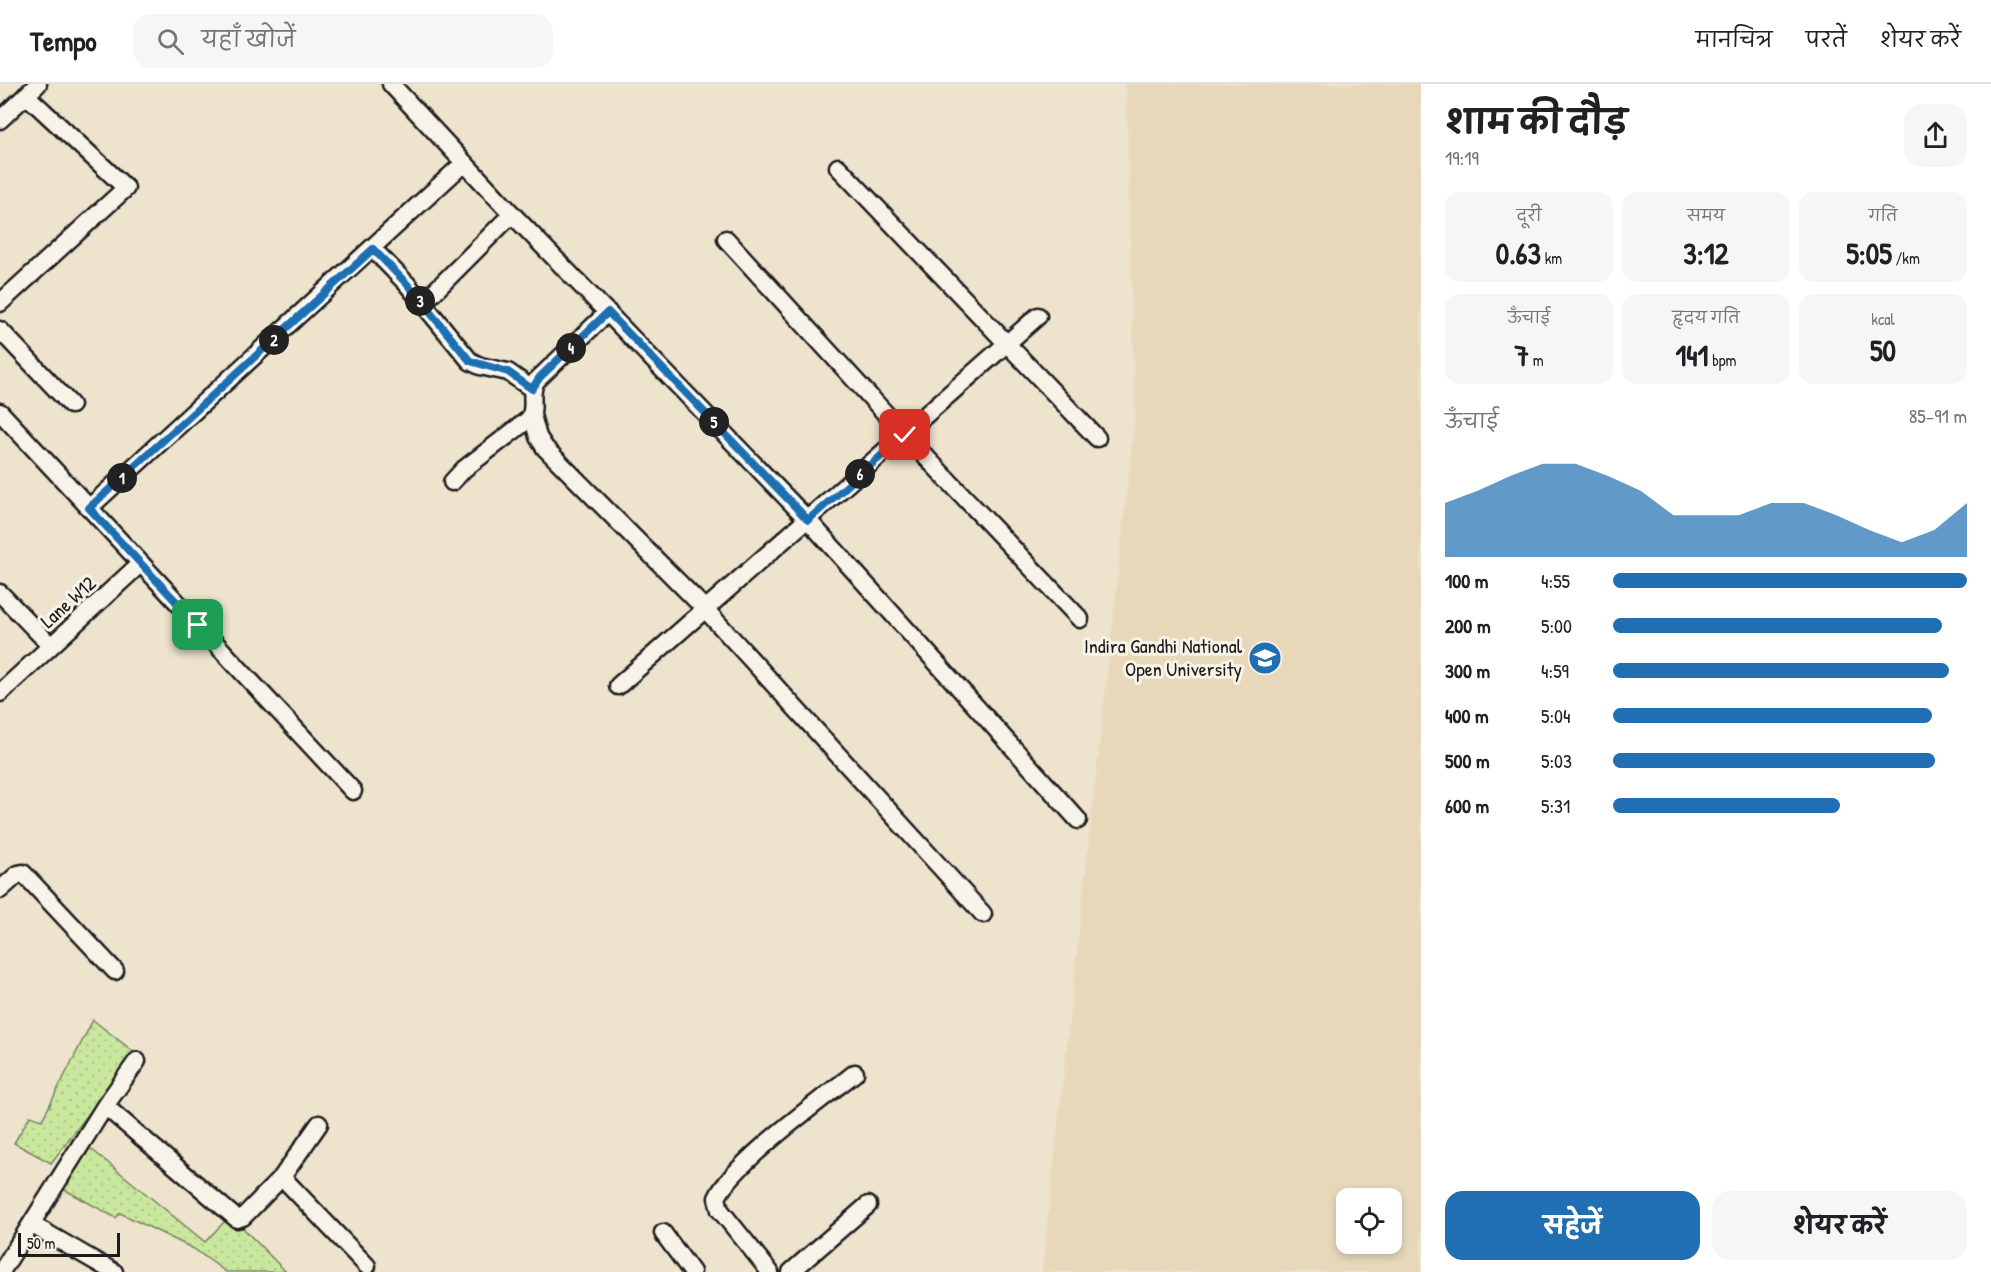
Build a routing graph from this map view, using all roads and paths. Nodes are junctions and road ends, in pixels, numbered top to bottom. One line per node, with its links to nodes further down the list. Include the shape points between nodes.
1 (391, 84): 4 (street)
2 (32, 89): 3 (street); 9 (street, via 126,188)
3 (0, 120)
4 (464, 163): 6 (street); 8 (street)
5 (838, 167): 14 (street)
6 (512, 214): 10 (street); 11 (street)
7 (726, 239): 19 (street)
8 (373, 249): 10 (street); 22 (street)
9 (0, 303)
10 (422, 304): 15 (street, via 470,361 508,372)
11 (608, 312): 15 (street); 23 (street)
12 (1038, 316): 14 (street)
13 (0, 330): 16 (street)
14 (1008, 344): 19 (street); 20 (street)
15 (532, 389): 18 (street)
16 (71, 405)
17 (0, 412): 22 (street)
18 (532, 415): 21 (street); 26 (street, via 545,448)
19 (905, 435): 23 (street); 27 (street)
20 (1097, 438)
21 (452, 482)
22 (89, 508): 24 (street)
23 (808, 520): 26 (street); 32 (street)
24 (141, 563): 28 (street, Lane W12); 31 (street)
25 (0, 593): 28 (street, Lane W12)
26 (705, 609): 29 (street); 34 (street)
27 (1080, 620)
28 (51, 646): 30 (street)
29 (618, 686)
30 (0, 693)
31 (353, 791)
32 (1078, 819)
33 (0, 890): 35 (street, via 23,873)
34 (983, 914)
35 (115, 971)
36 (137, 1061): 38 (street)
37 (855, 1072): 48 (street, via 761,1150 726,1183 717,1198 720,1210)
38 (105, 1106): 40 (street, via 233,1218 243,1217); 42 (street)
39 (319, 1124): 40 (street)
40 (282, 1177): 44 (street)
41 (868, 1205): 49 (street)
42 (32, 1224): 45 (street); 46 (street)
43 (663, 1233): 47 (street)
44 (368, 1266)
45 (1, 1272)
46 (114, 1272)
47 (692, 1272)
48 (771, 1272)
49 (790, 1272)

